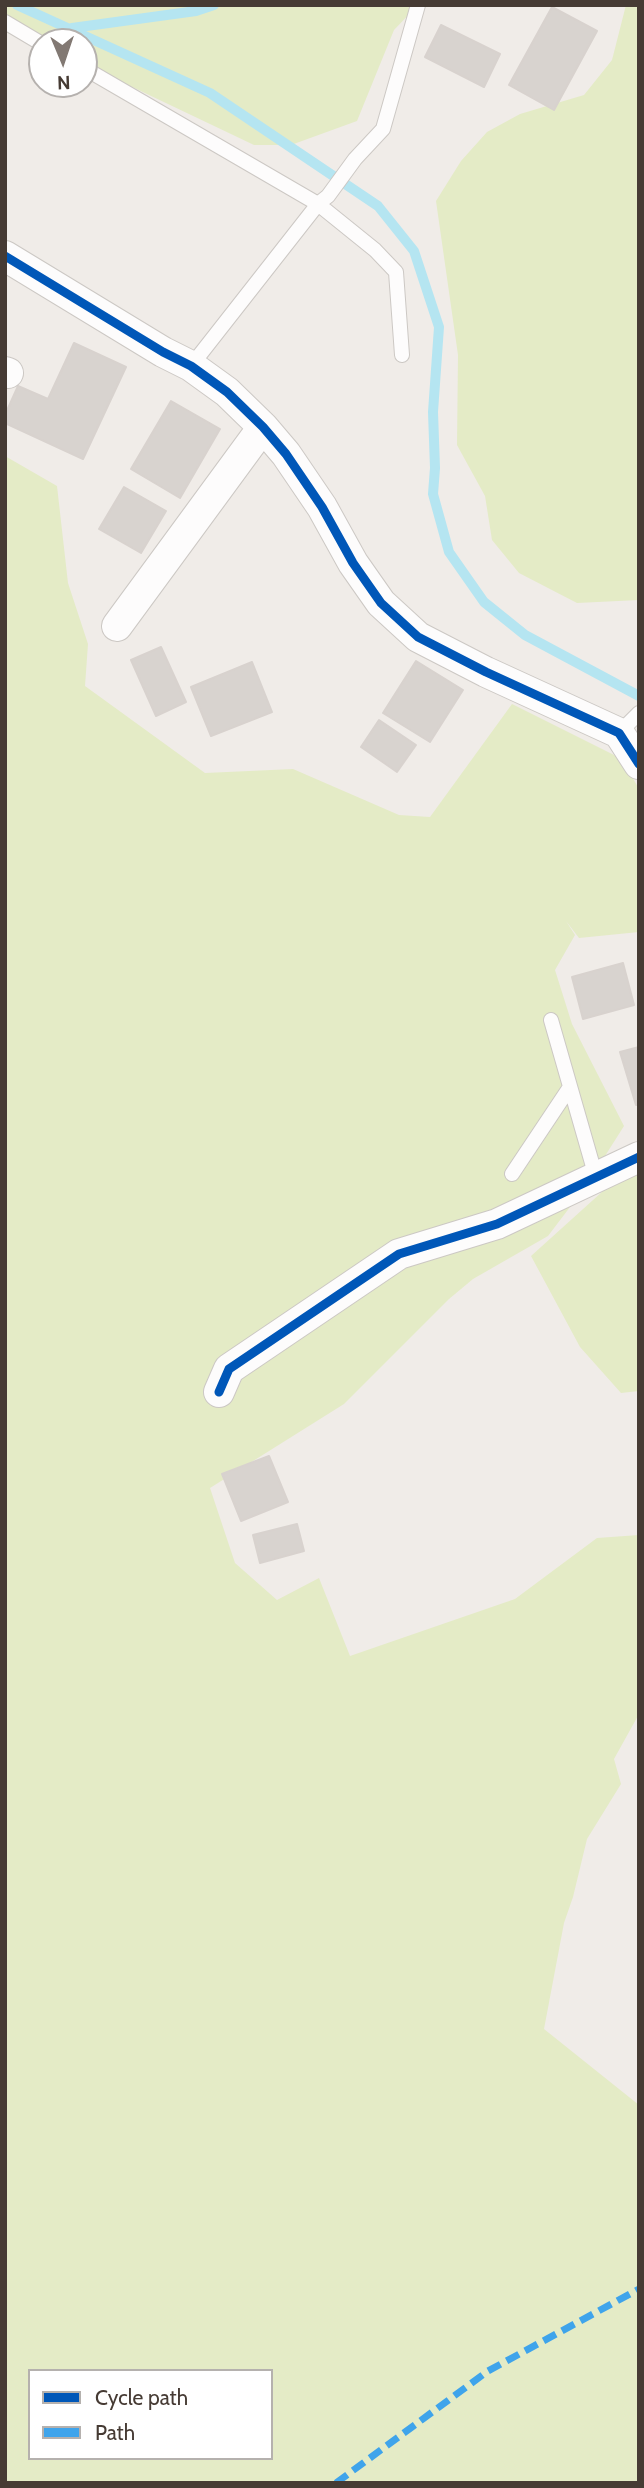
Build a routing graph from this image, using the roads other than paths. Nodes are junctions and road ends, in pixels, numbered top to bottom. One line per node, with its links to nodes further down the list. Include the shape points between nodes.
1 (418, 5): 5 (lane, via 383,129)
2 (5, 22): 3 (lane)
3 (28, 36)
4 (98, 76): 5 (lane)
5 (323, 200): 7 (lane, via 396,272); 8 (lane)
6 (5, 256): 8 (street)
7 (402, 355)
8 (191, 366): 9 (street)
9 (263, 427): 10 (street); 11 (street, via 322,507 381,603 418,637 485,672)
10 (117, 626)
11 (632, 720): 12 (street)
12 (639, 764)
13 (551, 1020): 14 (lane)
14 (570, 1087): 16 (lane); 17 (lane)
15 (639, 1157): 17 (street)
16 (512, 1174)
17 (596, 1177): 18 (street, via 497,1224 399,1254 229,1369)
18 (219, 1392)

